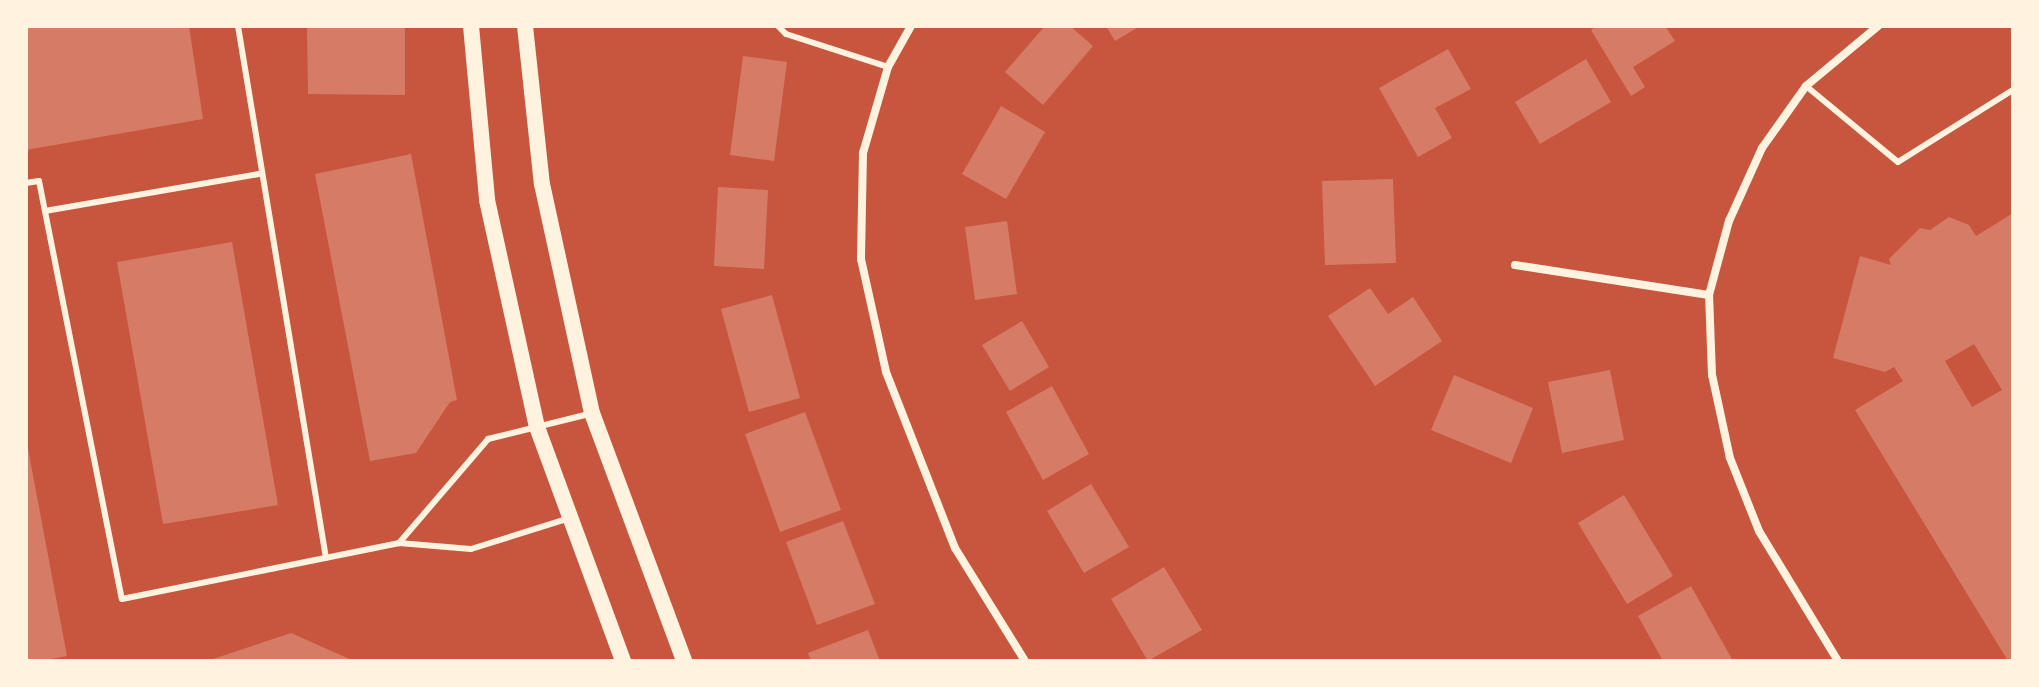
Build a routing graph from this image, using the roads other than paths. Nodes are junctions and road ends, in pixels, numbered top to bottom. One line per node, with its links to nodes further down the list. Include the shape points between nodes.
1 (238, 26): 10 (lane)
2 (471, 26): 16 (main road, via 487,200)
3 (525, 26): 15 (main road, via 542,184)
4 (778, 26): 7 (lane, via 786,34)
5 (911, 26): 7 (street)
6 (1878, 26): 8 (street)
7 (888, 67): 22 (street, via 863,153 861,259 886,372 955,548)
8 (1806, 86): 9 (lane, via 1898,162); 14 (street, via 1762,148 1729,221)
9 (2013, 90)
10 (259, 174): 12 (lane); 19 (lane)
11 (26, 183): 12 (lane, via 39,181)
12 (45, 211): 19 (lane, via 122,599)
13 (1515, 265): 14 (street)
14 (1709, 295): 23 (street, via 1712,375 1730,458 1759,531)
15 (592, 413): 16 (lane); 21 (main road)
16 (537, 427): 17 (main road); 18 (lane, via 488,439)
17 (571, 518): 18 (lane, via 471,549); 20 (main road)
18 (399, 543): 19 (lane)
19 (326, 558)
20 (623, 661)
21 (684, 661)
22 (1025, 661)
23 (1838, 661)

